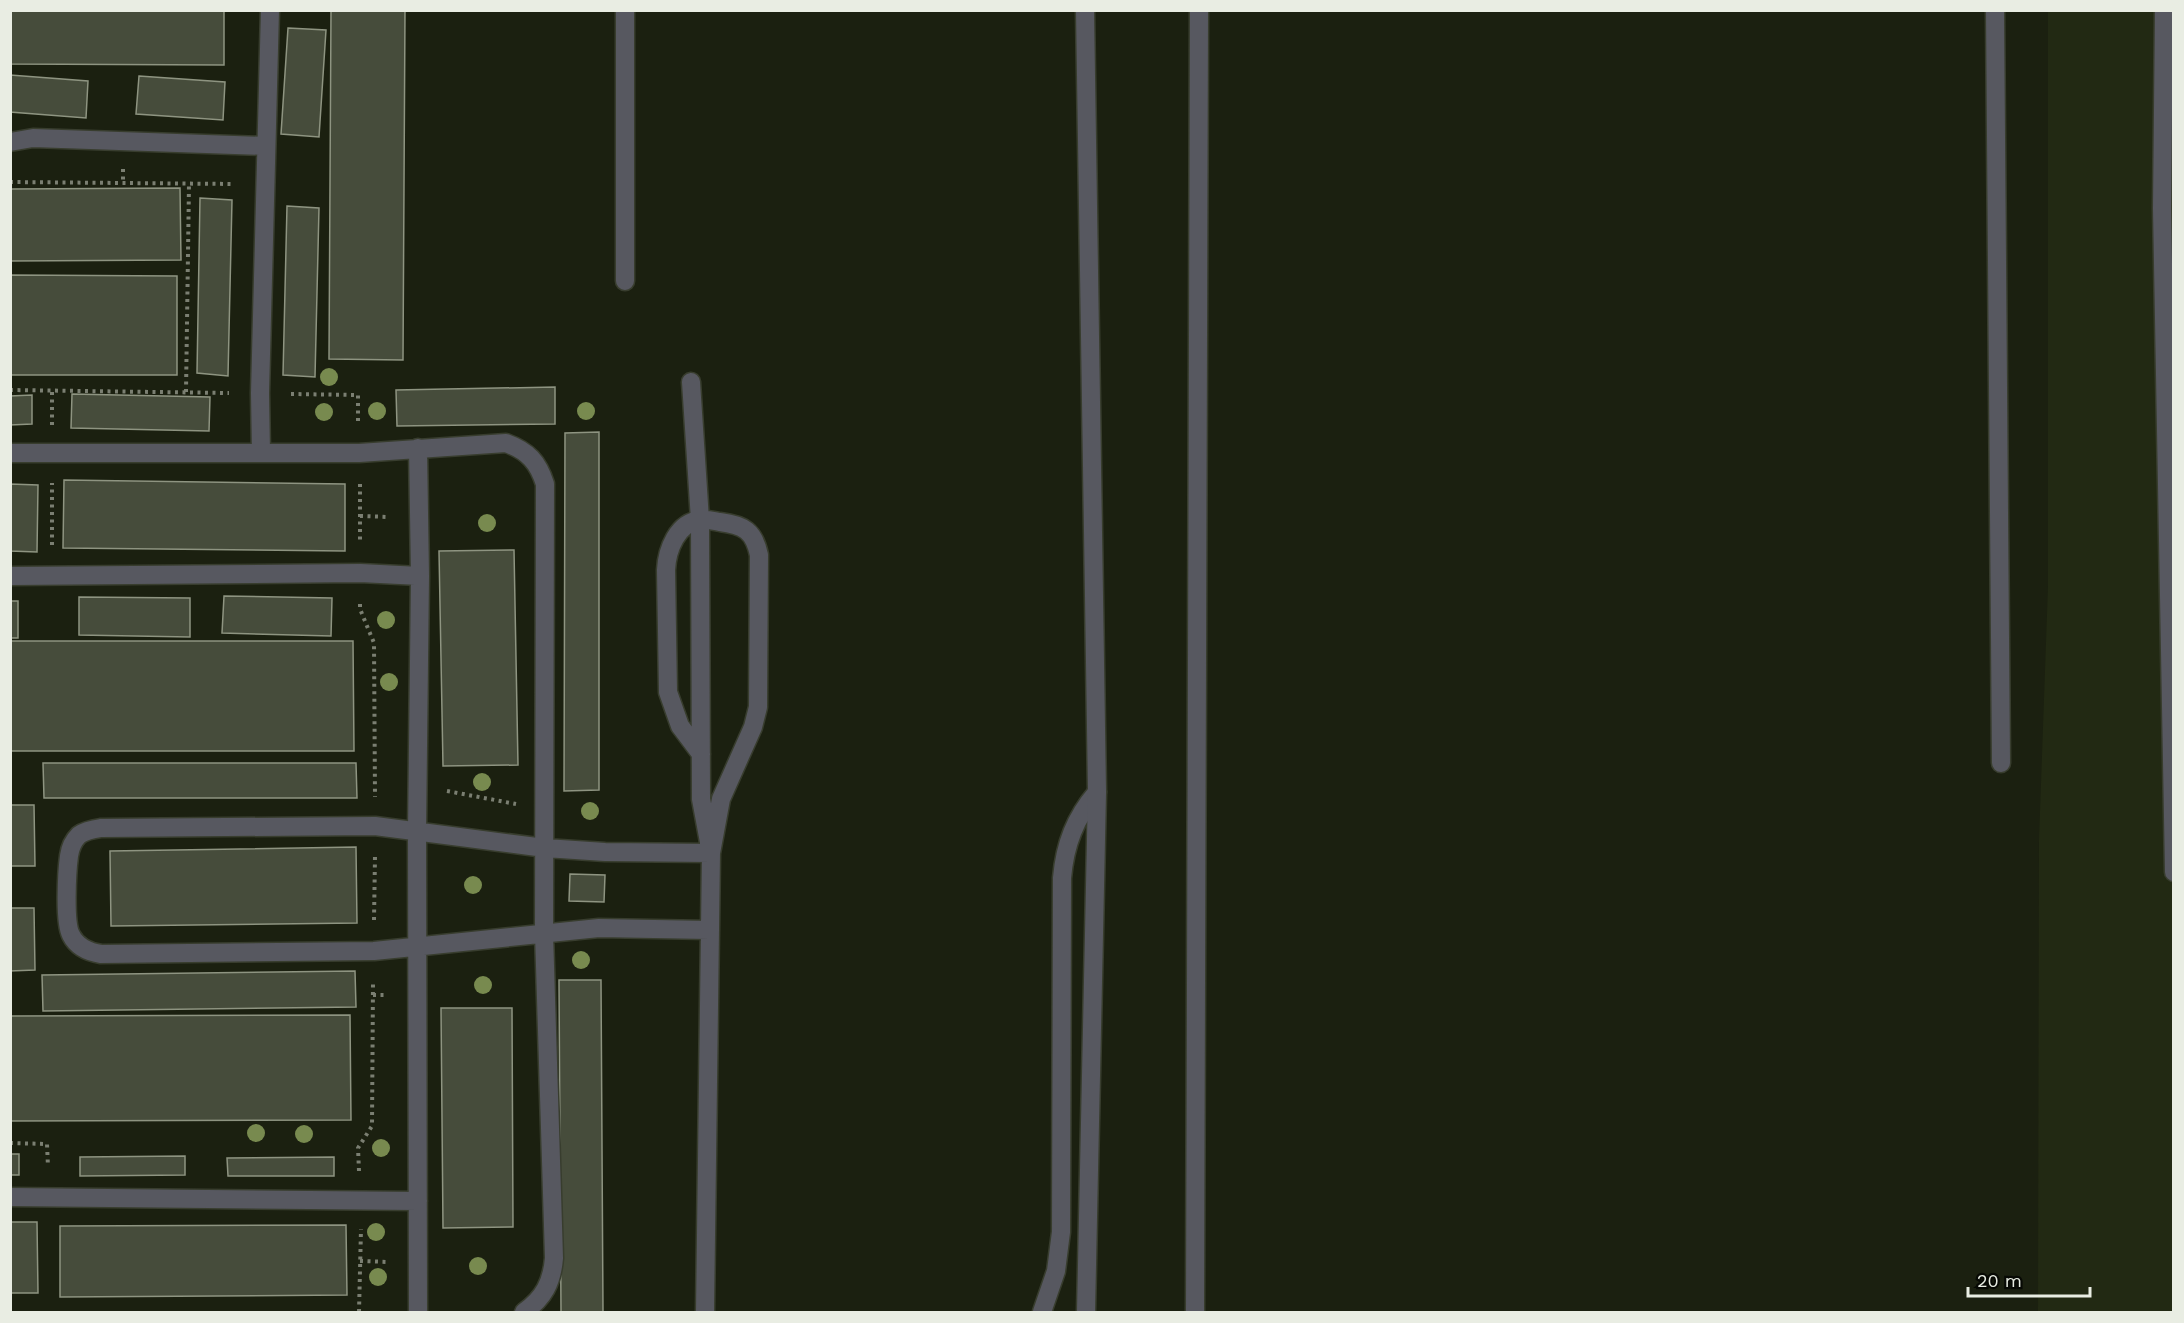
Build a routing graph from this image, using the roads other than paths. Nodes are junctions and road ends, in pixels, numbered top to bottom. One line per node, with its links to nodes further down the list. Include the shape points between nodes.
1 (270, 10): 8 (street)
2 (626, 10): 9 (street)
3 (1085, 10): 21 (street)
4 (1199, 10): 36 (street)
5 (1995, 10): 20 (street)
6 (2164, 10): 17 (street, via 2162,208)
7 (10, 142): 8 (street, via 33,138)
8 (266, 146): 13 (street)
9 (625, 280)
10 (691, 382): 14 (street)
11 (418, 448): 13 (street, via 359,453); 16 (street); 23 (street, via 506,443 532,457 541,470 545,484)
12 (10, 453): 13 (street)
13 (261, 453)
14 (700, 520): 19 (street); 19 (street, via 674,539 667,554 666,570 668,692 680,726); 24 (street, via 744,528 757,543 759,555 758,707 721,799)
15 (10, 576): 16 (street)
16 (420, 576): 22 (street)
17 (2172, 666): 18 (street)
18 (2172, 728): 25 (street)
19 (700, 754): 24 (street, via 701,799)
20 (2001, 763)
21 (1098, 792): 34 (street, via 1075,823 1064,859 1061,1232 1056,1271); 35 (street)
22 (417, 832): 23 (street); 28 (street); 28 (street, via 375,826 90,829 79,835 69,856 67,924 79,945 101,954 374,951)
23 (545, 848): 24 (street); 27 (street)
24 (711, 853): 26 (street)
25 (2174, 872)
26 (710, 930): 27 (street, via 599,928); 31 (street)
27 (544, 933): 28 (street); 33 (street, via 554,1258 546,1292)
28 (417, 947): 30 (street)
29 (10, 1197): 30 (street)
30 (418, 1201): 32 (street)
31 (707, 1310)
32 (418, 1312)
33 (524, 1312)
34 (1042, 1312)
35 (1086, 1312)
36 (1195, 1312)

